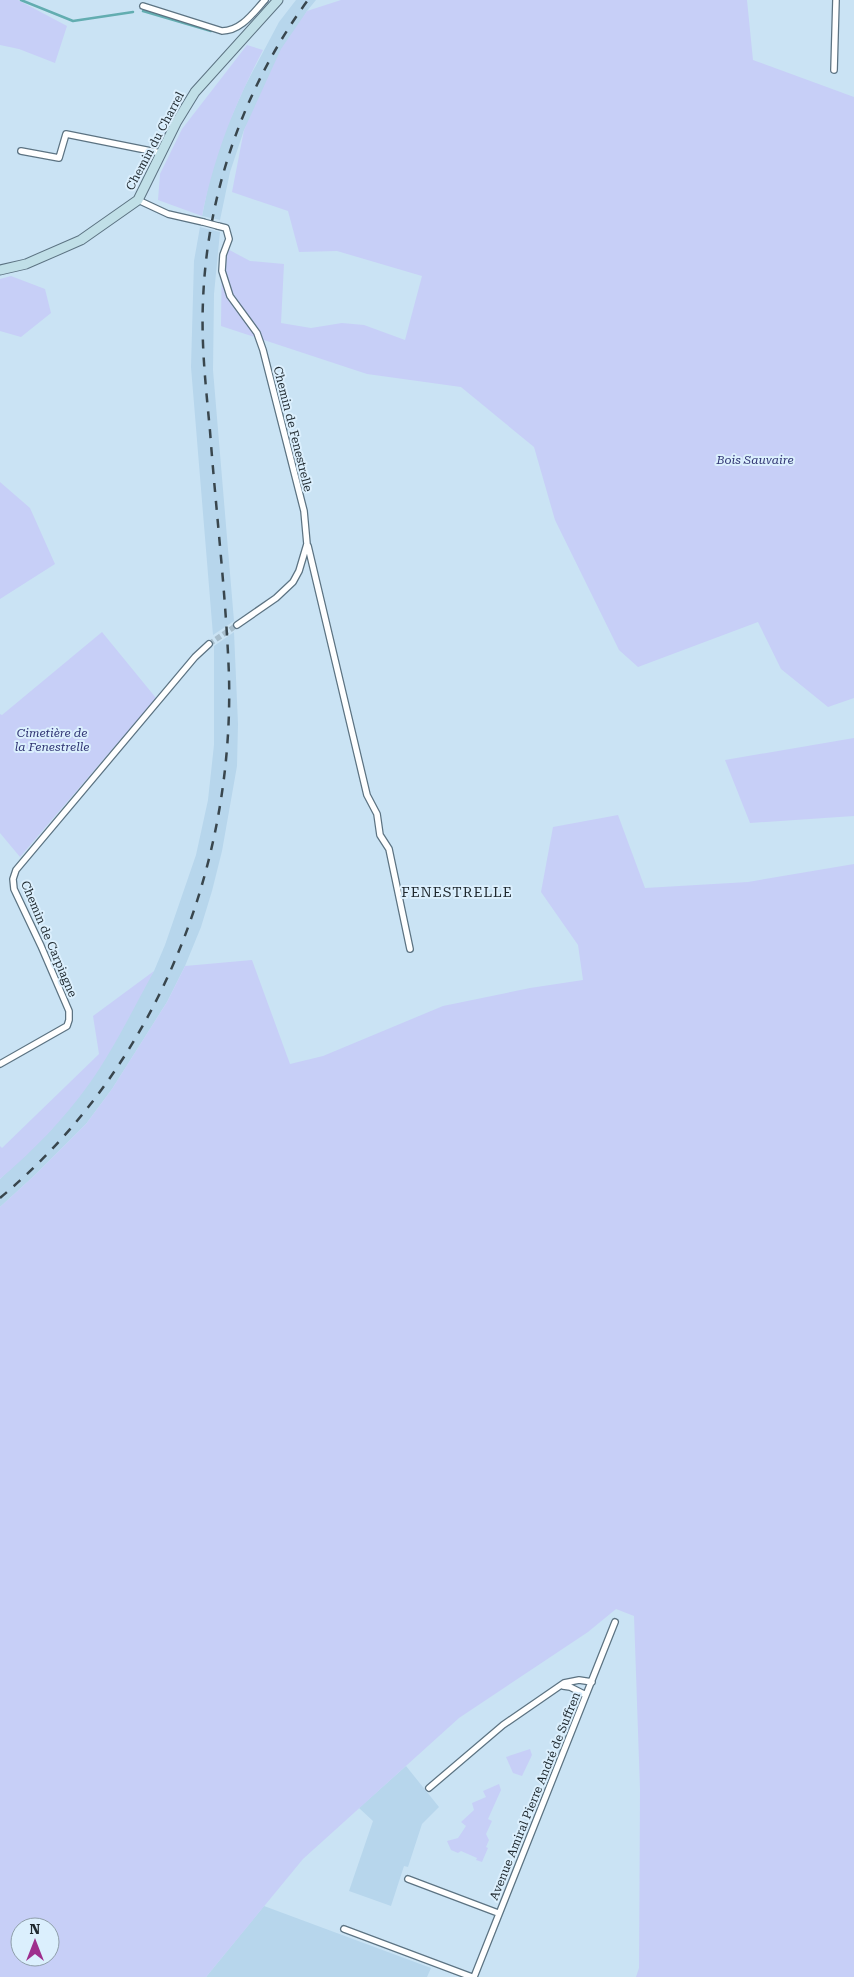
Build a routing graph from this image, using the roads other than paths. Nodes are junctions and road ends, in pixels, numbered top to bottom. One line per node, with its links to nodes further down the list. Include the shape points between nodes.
1 (265, 0): 4 (street, via 232,31 222,31)
2 (278, 0): 7 (street, Chemin du Charrel, via 195,92)
3 (836, 0): 5 (street)
4 (143, 6)
5 (834, 70)
6 (22, 151): 7 (street, via 60,158 66,134)
7 (161, 153): 8 (street, Chemin du Charrel)
8 (138, 200): 9 (street, Chemin du Charrel, via 81,240 26,264); 10 (street, Chemin de Fenestrelle, bridge, via 168,214 226,228 229,239 222,271 230,296 257,333 263,350 304,511)
9 (0, 270)
10 (307, 544): 11 (street, Chemin de Fenestrelle, via 293,582 276,598); 13 (street, via 367,795 377,814 380,835 389,849)
11 (237, 624)
12 (209, 644): 14 (street, Chemin de Carpiagne, via 16,870 14,889 62,994 70,1020 67,1026)
13 (410, 949)
14 (0, 1064)
15 (615, 1622): 16 (street, Avenue Amiral Pierre André de Suffren)
16 (592, 1682): 17 (street, via 579,1680); 18 (street, Avenue Amiral Pierre André de Suffren)
17 (561, 1686): 18 (street); 19 (street, via 503,1725)
18 (586, 1695): 21 (street, Avenue Amiral Pierre André de Suffren)
19 (429, 1788)
20 (408, 1879): 21 (street)
21 (498, 1913): 23 (street, Avenue Amiral Pierre André de Suffren)
22 (344, 1930): 23 (street, via 450,1972)
23 (473, 1977)

